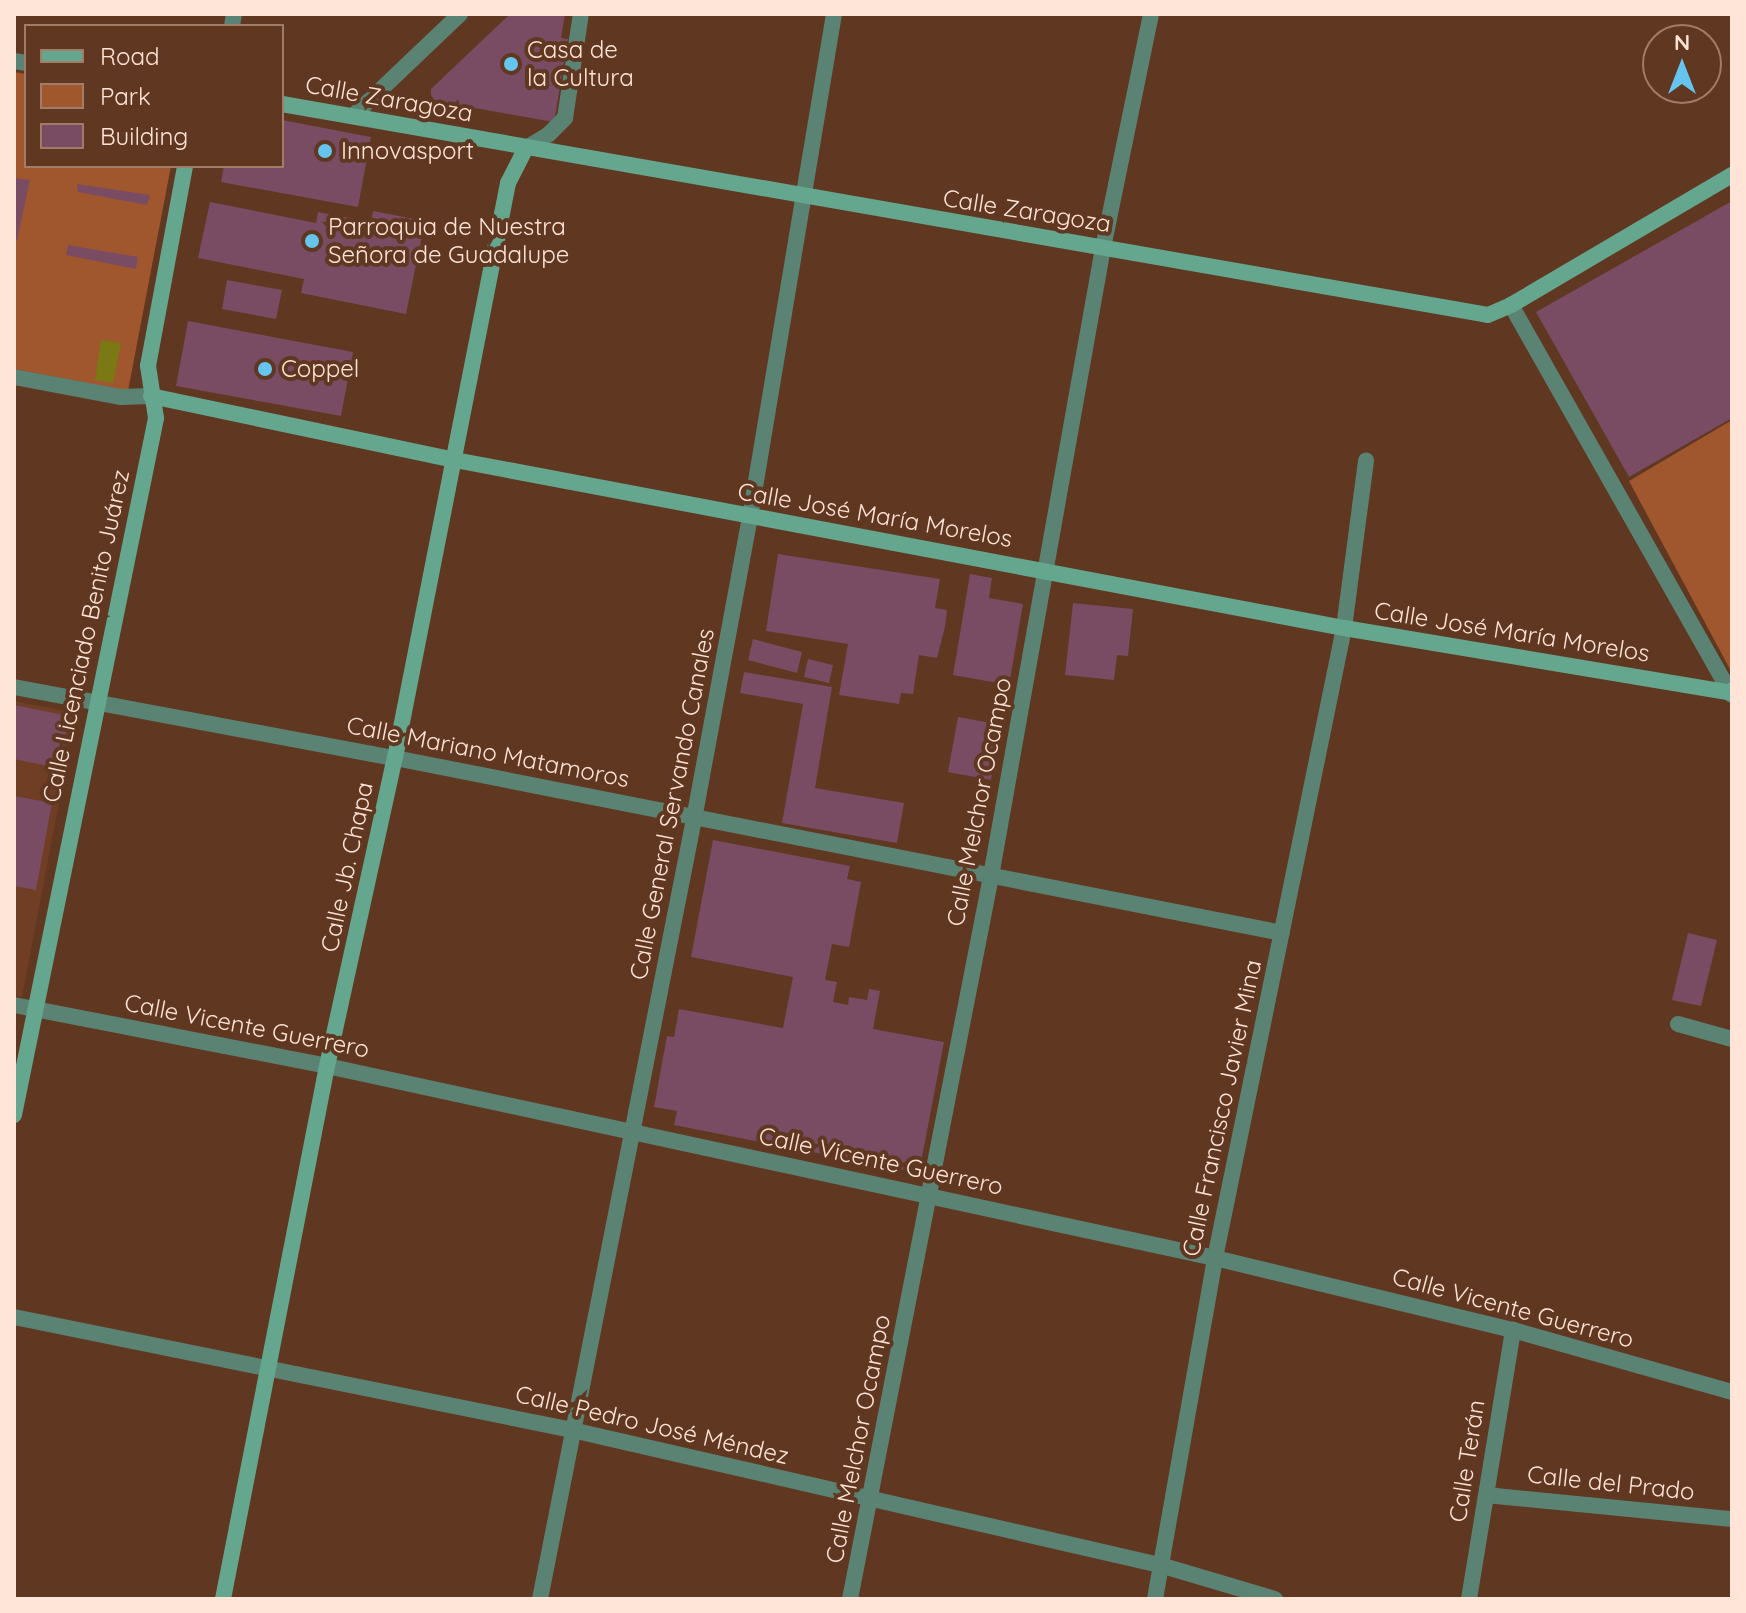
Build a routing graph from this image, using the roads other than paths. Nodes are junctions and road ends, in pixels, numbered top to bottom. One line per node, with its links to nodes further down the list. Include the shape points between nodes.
1 (460, 14): 6 (street)
2 (581, 14): 7 (street, via 565,118)
3 (834, 14): 10 (street, Calle General Servando Canales)
4 (1151, 14): 11 (street, Calle Melchor Ocampo)
5 (284, 104): 6 (main road, Calle Zaragoza)
6 (353, 116): 7 (main road, Calle Zaragoza)
7 (526, 148): 10 (main road, Calle Zaragoza); 15 (main road, Calle Jb. Chapa, via 508,183)
8 (185, 168): 14 (main road, Calle Licenciado Benito Juárez, via 148,366)
9 (1732, 175): 12 (main road, Calle Zaragoza)
10 (803, 198): 11 (main road, Calle Zaragoza); 17 (street, Calle General Servando Canales)
11 (1103, 248): 12 (main road, Calle Zaragoza, via 1488,315); 18 (street, Calle Melchor Ocampo)
12 (1511, 305): 21 (street)
13 (14, 377): 14 (street, Calle José María Morelos, via 121,397)
14 (151, 396): 15 (main road, Calle José María Morelos); 22 (main road, Calle Licenciado Benito Juárez, via 156,418)
15 (455, 460): 17 (main road, Calle José María Morelos); 23 (main road, Calle Jb. Chapa)
16 (1366, 460): 19 (street, Calle Francisco Javier Mina)
17 (750, 517): 18 (main road, Calle José María Morelos); 24 (street, Calle General Servando Canales)
18 (1047, 570): 19 (main road, Calle José María Morelos); 25 (street, Calle Melchor Ocampo)
19 (1344, 628): 21 (main road, Calle José María Morelos); 26 (street, Calle Francisco Javier Mina)
20 (14, 687): 22 (street, Calle Mariano Matamoros)
21 (1732, 693)
22 (97, 700): 23 (street, Calle Mariano Matamoros); 28 (main road, Calle Licenciado Benito Juárez)
23 (395, 758): 24 (street, Calle Mariano Matamoros); 31 (main road, Calle Jb. Chapa)
24 (694, 819): 25 (street, Calle Mariano Matamoros); 33 (street, Calle General Servando Canales)
25 (991, 876): 26 (street, Calle Mariano Matamoros); 34 (street, Calle Melchor Ocampo)
26 (1282, 933): 35 (street, Calle Francisco Javier Mina)
27 (14, 1005): 28 (street, Calle Vicente Guerrero)
28 (35, 1009): 31 (street, Calle Vicente Guerrero); 32 (main road, Calle Licenciado Benito Juárez)
29 (1678, 1024): 30 (street)
30 (1732, 1039)
31 (327, 1066): 33 (street, Calle Vicente Guerrero); 38 (main road, Calle Jb. Chapa)
32 (14, 1115)
33 (633, 1131): 34 (street, Calle Vicente Guerrero); 40 (street, Calle General Servando Canales)
34 (930, 1197): 35 (street, Calle Vicente Guerrero); 42 (street, Calle Melchor Ocampo)
35 (1215, 1258): 37 (street, Calle Vicente Guerrero); 44 (street, Calle Francisco Javier Mina)
36 (14, 1317): 38 (street, Calle Pedro José Méndez)
37 (1513, 1330): 39 (street, Calle Vicente Guerrero); 41 (street, Calle Terán)
38 (271, 1368): 40 (street, Calle Pedro José Méndez); 45 (main road, Calle Jb. Chapa)
39 (1732, 1392)
40 (572, 1430): 42 (street, Calle Pedro José Méndez); 46 (street, Calle General Servando Canales)
41 (1486, 1495): 43 (street, Calle del Prado); 50 (street, Calle Terán)
42 (871, 1500): 44 (street, Calle Pedro José Méndez); 47 (street, Calle Melchor Ocampo)
43 (1732, 1519)
44 (1160, 1565): 48 (street, Calle Francisco Javier Mina); 49 (street, Calle Pedro José Méndez)
45 (223, 1599)
46 (540, 1599)
47 (850, 1599)
48 (1155, 1599)
49 (1275, 1599)
50 (1469, 1599)

